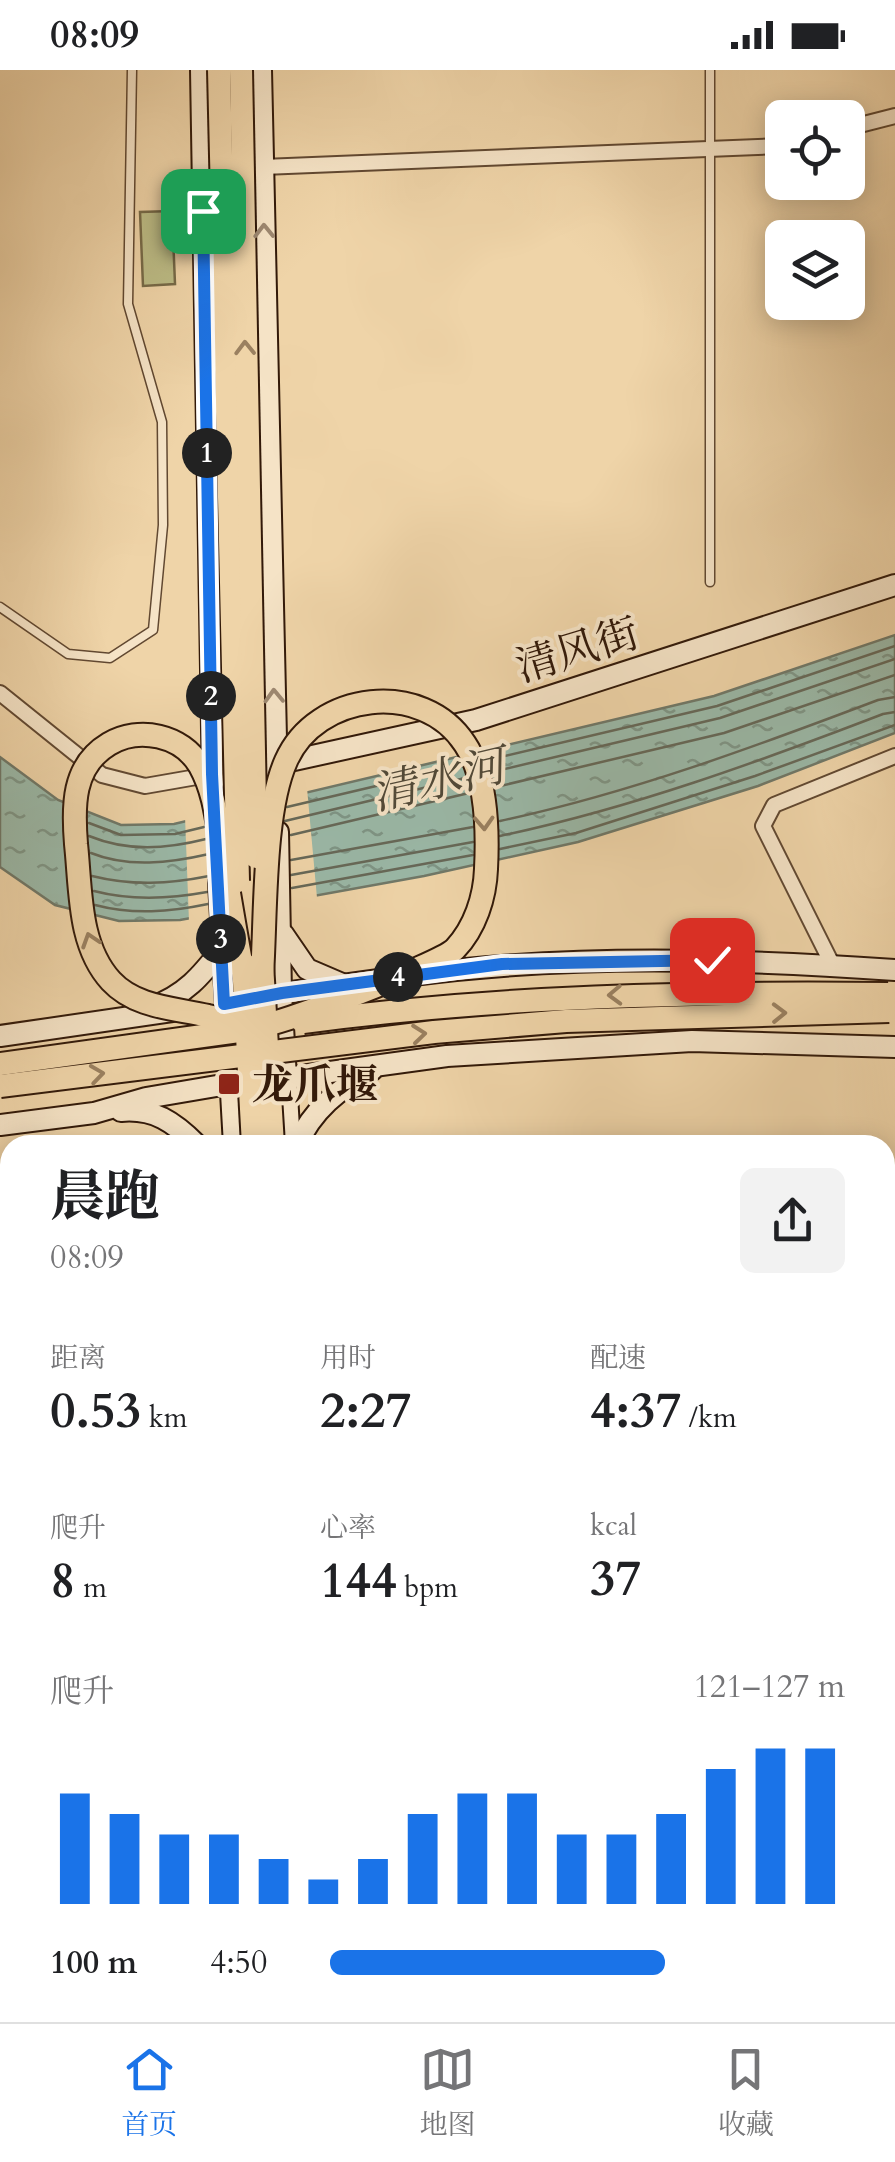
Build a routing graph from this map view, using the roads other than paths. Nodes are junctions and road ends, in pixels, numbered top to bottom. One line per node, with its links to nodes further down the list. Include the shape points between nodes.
1 (132, 70): 14 (lane, via 128,304 162,422 164,525 153,630 110,658 68,654)
2 (201, 70): 18 (main road)
3 (219, 70): 23 (main road, bridge, via 238,882)
4 (241, 70): 23 (main road, one-way to 4, bridge, via 257,886)
5 (261, 70): 11 (main road)
6 (710, 70): 10 (lane)
7 (895, 116): 8 (street)
8 (865, 124)
9 (765, 146): 10 (street)
10 (710, 147): 11 (street); 12 (lane)
11 (263, 167): 17 (main road, one-way to 11)
12 (710, 582)
13 (895, 585): 17 (main road, 清风街, via 476,720)
14 (0, 607)
15 (0, 693): 18 (street, via 102,775 145,786)
16 (895, 756): 21 (street, via 774,805 763,826)
17 (276, 764): 19 (main road, bridge)
18 (212, 774): 20 (main road, bridge)
19 (280, 924): 24 (main road, via 307,969); 25 (main road)
20 (222, 949): 27 (main road); 28 (main road, via 180,996)
21 (832, 966): 22 (main road); 24 (main road, via 594,960)
22 (895, 970)
23 (253, 976): 29 (main road, one-way to 23, bridge, via 132,998 99,965 83,917 74,814 82,771 108,744 160,736 198,762 213,796); 29 (main road, one-way to 29, bridge, via 274,794 287,756 327,715 363,702 412,705 452,728 472,756 482,790 486,866 469,930 456,948 423,968); 41 (main road, bridge); 42 (main road, bridge)
24 (344, 984): 25 (main road)
25 (282, 993): 27 (main road); 34 (main road)
26 (892, 1003): 29 (main road, one-way to 29, bridge, via 687,992 516,999); 36 (main road, one-way to 26, bridge, via 434,1032)
27 (224, 1004): 28 (main road); 35 (main road)
28 (106, 1020): 30 (main road)
29 (258, 1028): 32 (main road, bridge)
30 (0, 1036)
31 (895, 1047): 33 (main road, via 692,1041)
32 (0, 1064)
33 (380, 1066): 34 (main road); 44 (main road, via 332,1097)
34 (288, 1078): 35 (main road); 43 (main road)
35 (230, 1083): 37 (main road); 40 (main road)
36 (0, 1086)
37 (94, 1113): 38 (main road); 39 (main road, via 156,1114)
38 (0, 1125)
39 (187, 1135)
40 (233, 1135)
41 (253, 1135)
42 (272, 1135)
43 (293, 1135)
44 (301, 1135)

